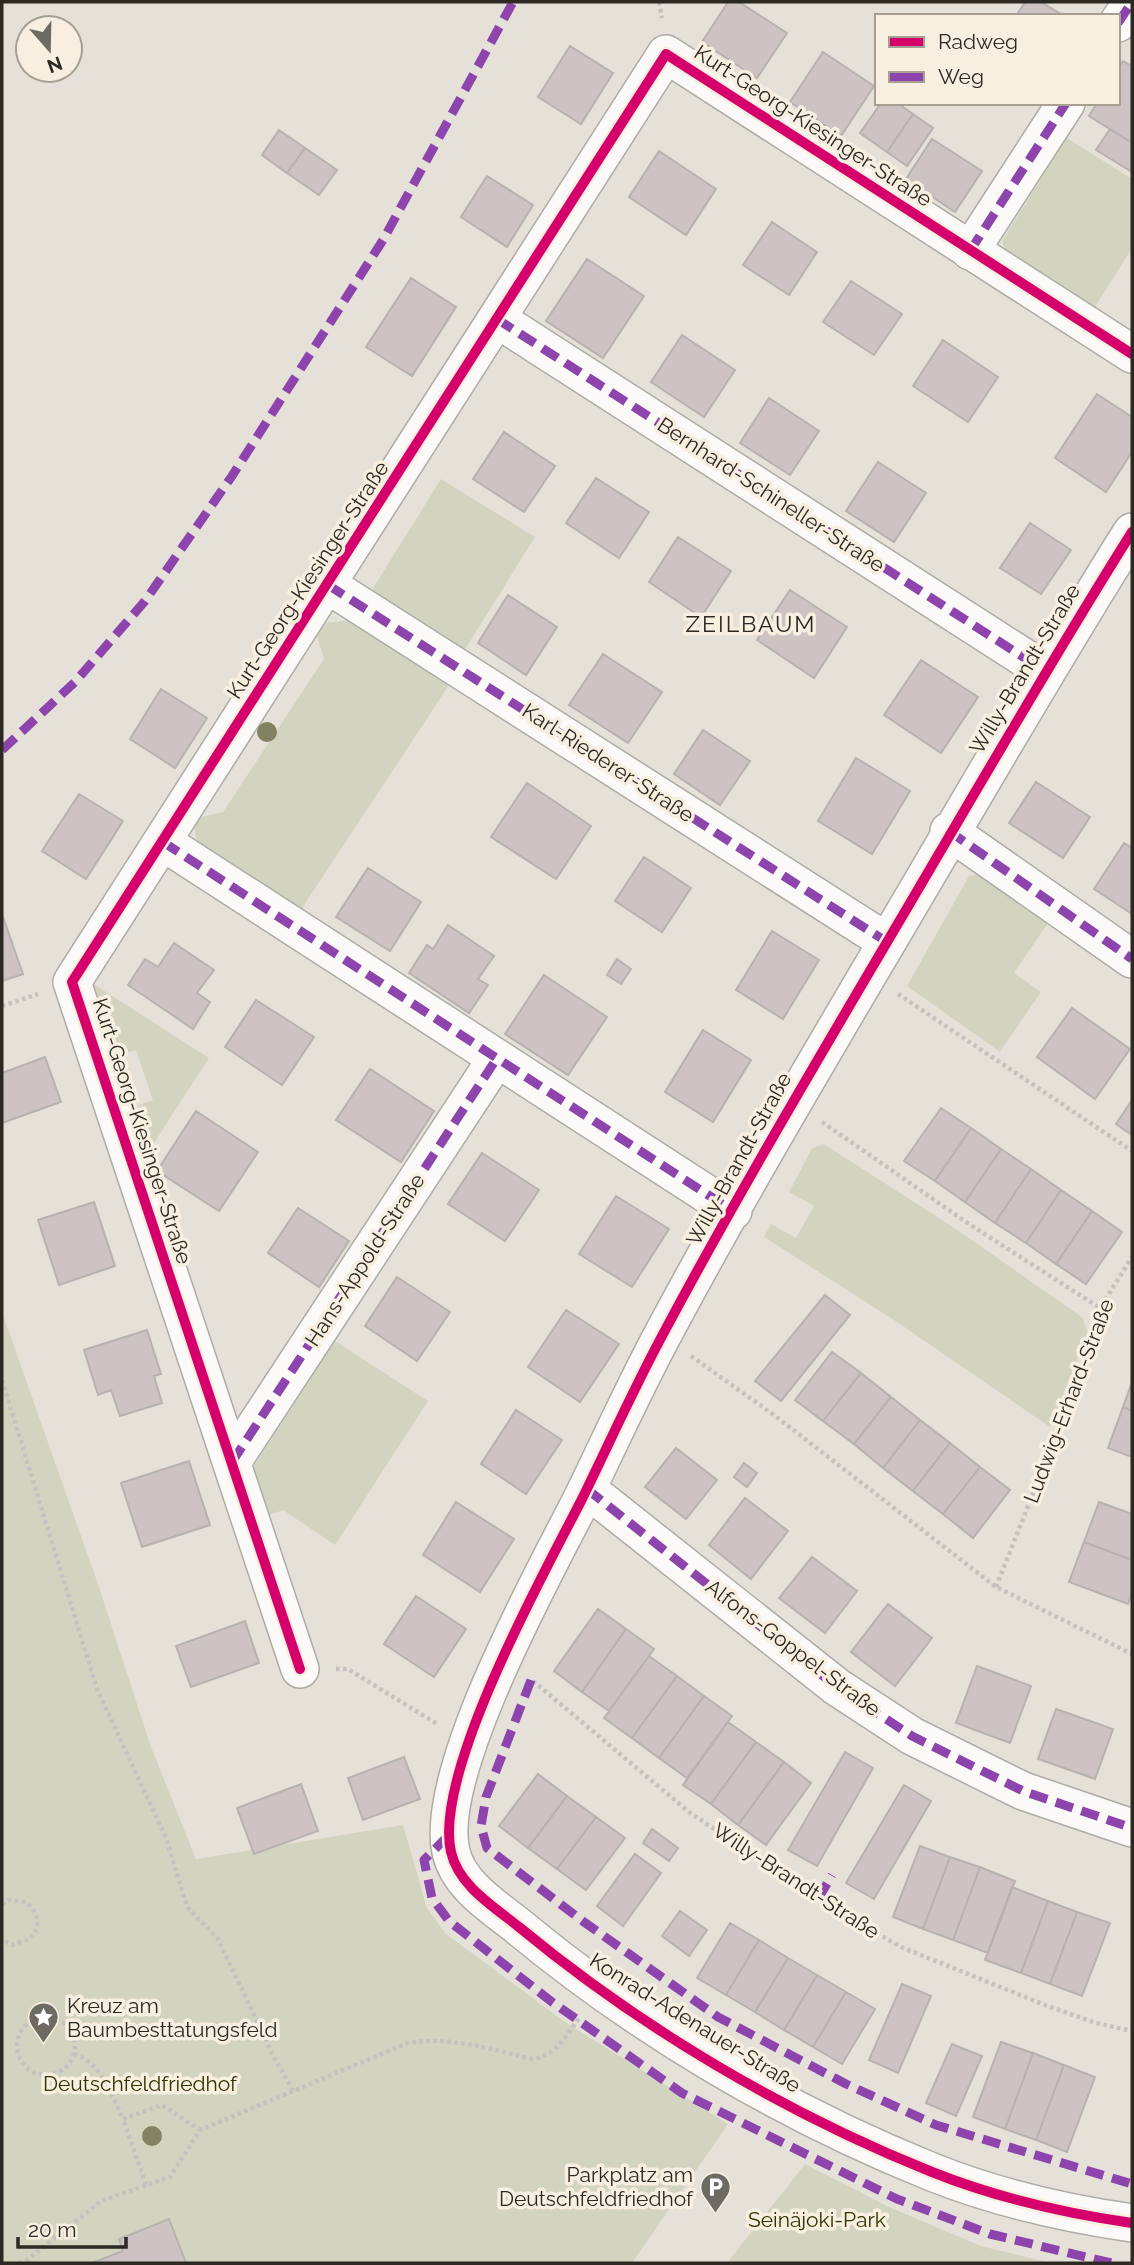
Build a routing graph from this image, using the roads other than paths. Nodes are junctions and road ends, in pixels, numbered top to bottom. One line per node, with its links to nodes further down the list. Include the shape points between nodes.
1 (1132, 2): 2 (street)
2 (1120, 20)
3 (1065, 105): 4 (street)
4 (971, 251): 5 (street, Kurt-Georg-Kiesinger-Straße, via 666,54); 6 (street, Kurt-Georg-Kiesinger-Straße)
5 (497, 318): 8 (street, Kurt-Georg-Kiesinger-Straße); 9 (street, Bernhard-Schineller-Straße)
6 (1132, 354)
7 (1132, 532): 9 (street, Willy-Brandt-Straße)
8 (328, 585): 11 (street, Kurt-Georg-Kiesinger-Straße); 12 (street, Karl-Riederer-Straße)
9 (1045, 671): 10 (street, Willy-Brandt-Straße)
10 (949, 831): 12 (street, Willy-Brandt-Straße); 13 (street)
11 (163, 842): 14 (street); 16 (street, Kurt-Georg-Kiesinger-Straße, via 72,982)
12 (887, 942): 15 (street, Willy-Brandt-Straße)
13 (1132, 959)
14 (497, 1058): 15 (street); 16 (street, Hans-Appold-Straße)
15 (733, 1211): 17 (street, Willy-Brandt-Straße, via 662,1335)
16 (232, 1462): 18 (street, Kurt-Georg-Kiesinger-Straße)
17 (587, 1489): 19 (street, Alfons-Goppel-Straße, via 837,1687 912,1736 1023,1791); 20 (street, Willy-Brandt-Straße, via 502,1656 455,1787)
18 (300, 1669)
19 (1132, 1828)
20 (448, 1836): 21 (street, Konrad-Adenauer-Straße, via 452,1857 467,1884 549,1952 685,2045 780,2101 878,2149 992,2193 1063,2213)
21 (1132, 2223)

